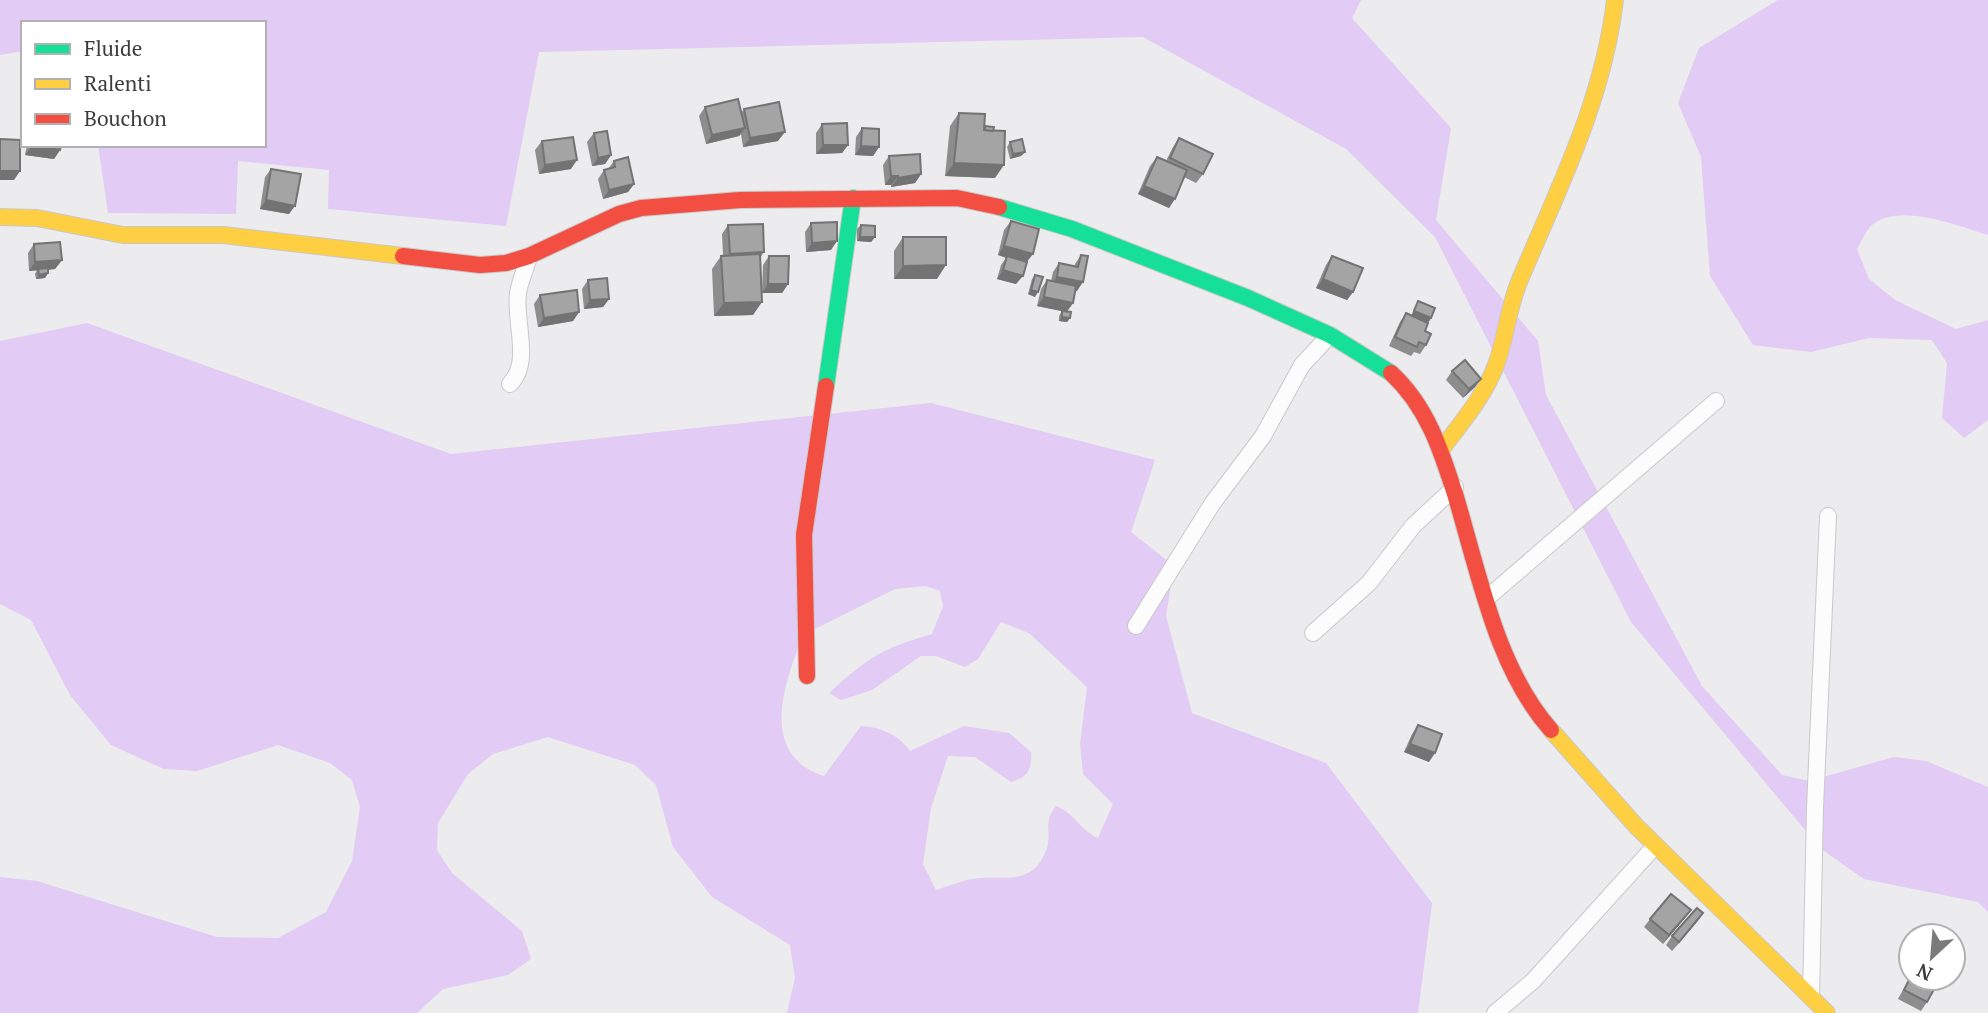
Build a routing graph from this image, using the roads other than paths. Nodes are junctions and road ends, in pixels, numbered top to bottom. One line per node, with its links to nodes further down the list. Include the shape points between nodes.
1 (1615, 0): 8 (street, via 1604,76 1576,155 1515,294 1496,366)
2 (853, 198): 4 (street, via 641,208); 5 (street, via 957,198 1027,213 1248,298); 14 (street, via 804,535)
3 (0, 218): 4 (street, via 37,218 123,234 236,236 480,265)
4 (529, 256): 6 (street, via 518,292 518,376)
5 (1330, 335): 8 (street, via 1374,360 1410,392); 12 (street, via 1302,365 1263,436 1212,504)
6 (510, 384)
7 (1716, 401): 11 (street)
8 (1441, 450): 9 (street)
9 (1455, 487): 11 (street); 13 (street, via 1413,526 1369,583)
10 (1828, 516): 16 (street)
11 (1487, 598): 15 (street, via 1510,671 1532,709)
12 (1136, 626)
13 (1312, 633)
14 (807, 676)
15 (1655, 846): 16 (street); 17 (street, via 1533,981)
16 (1811, 997): 18 (street)
17 (1495, 1013)
18 (1827, 1013)

